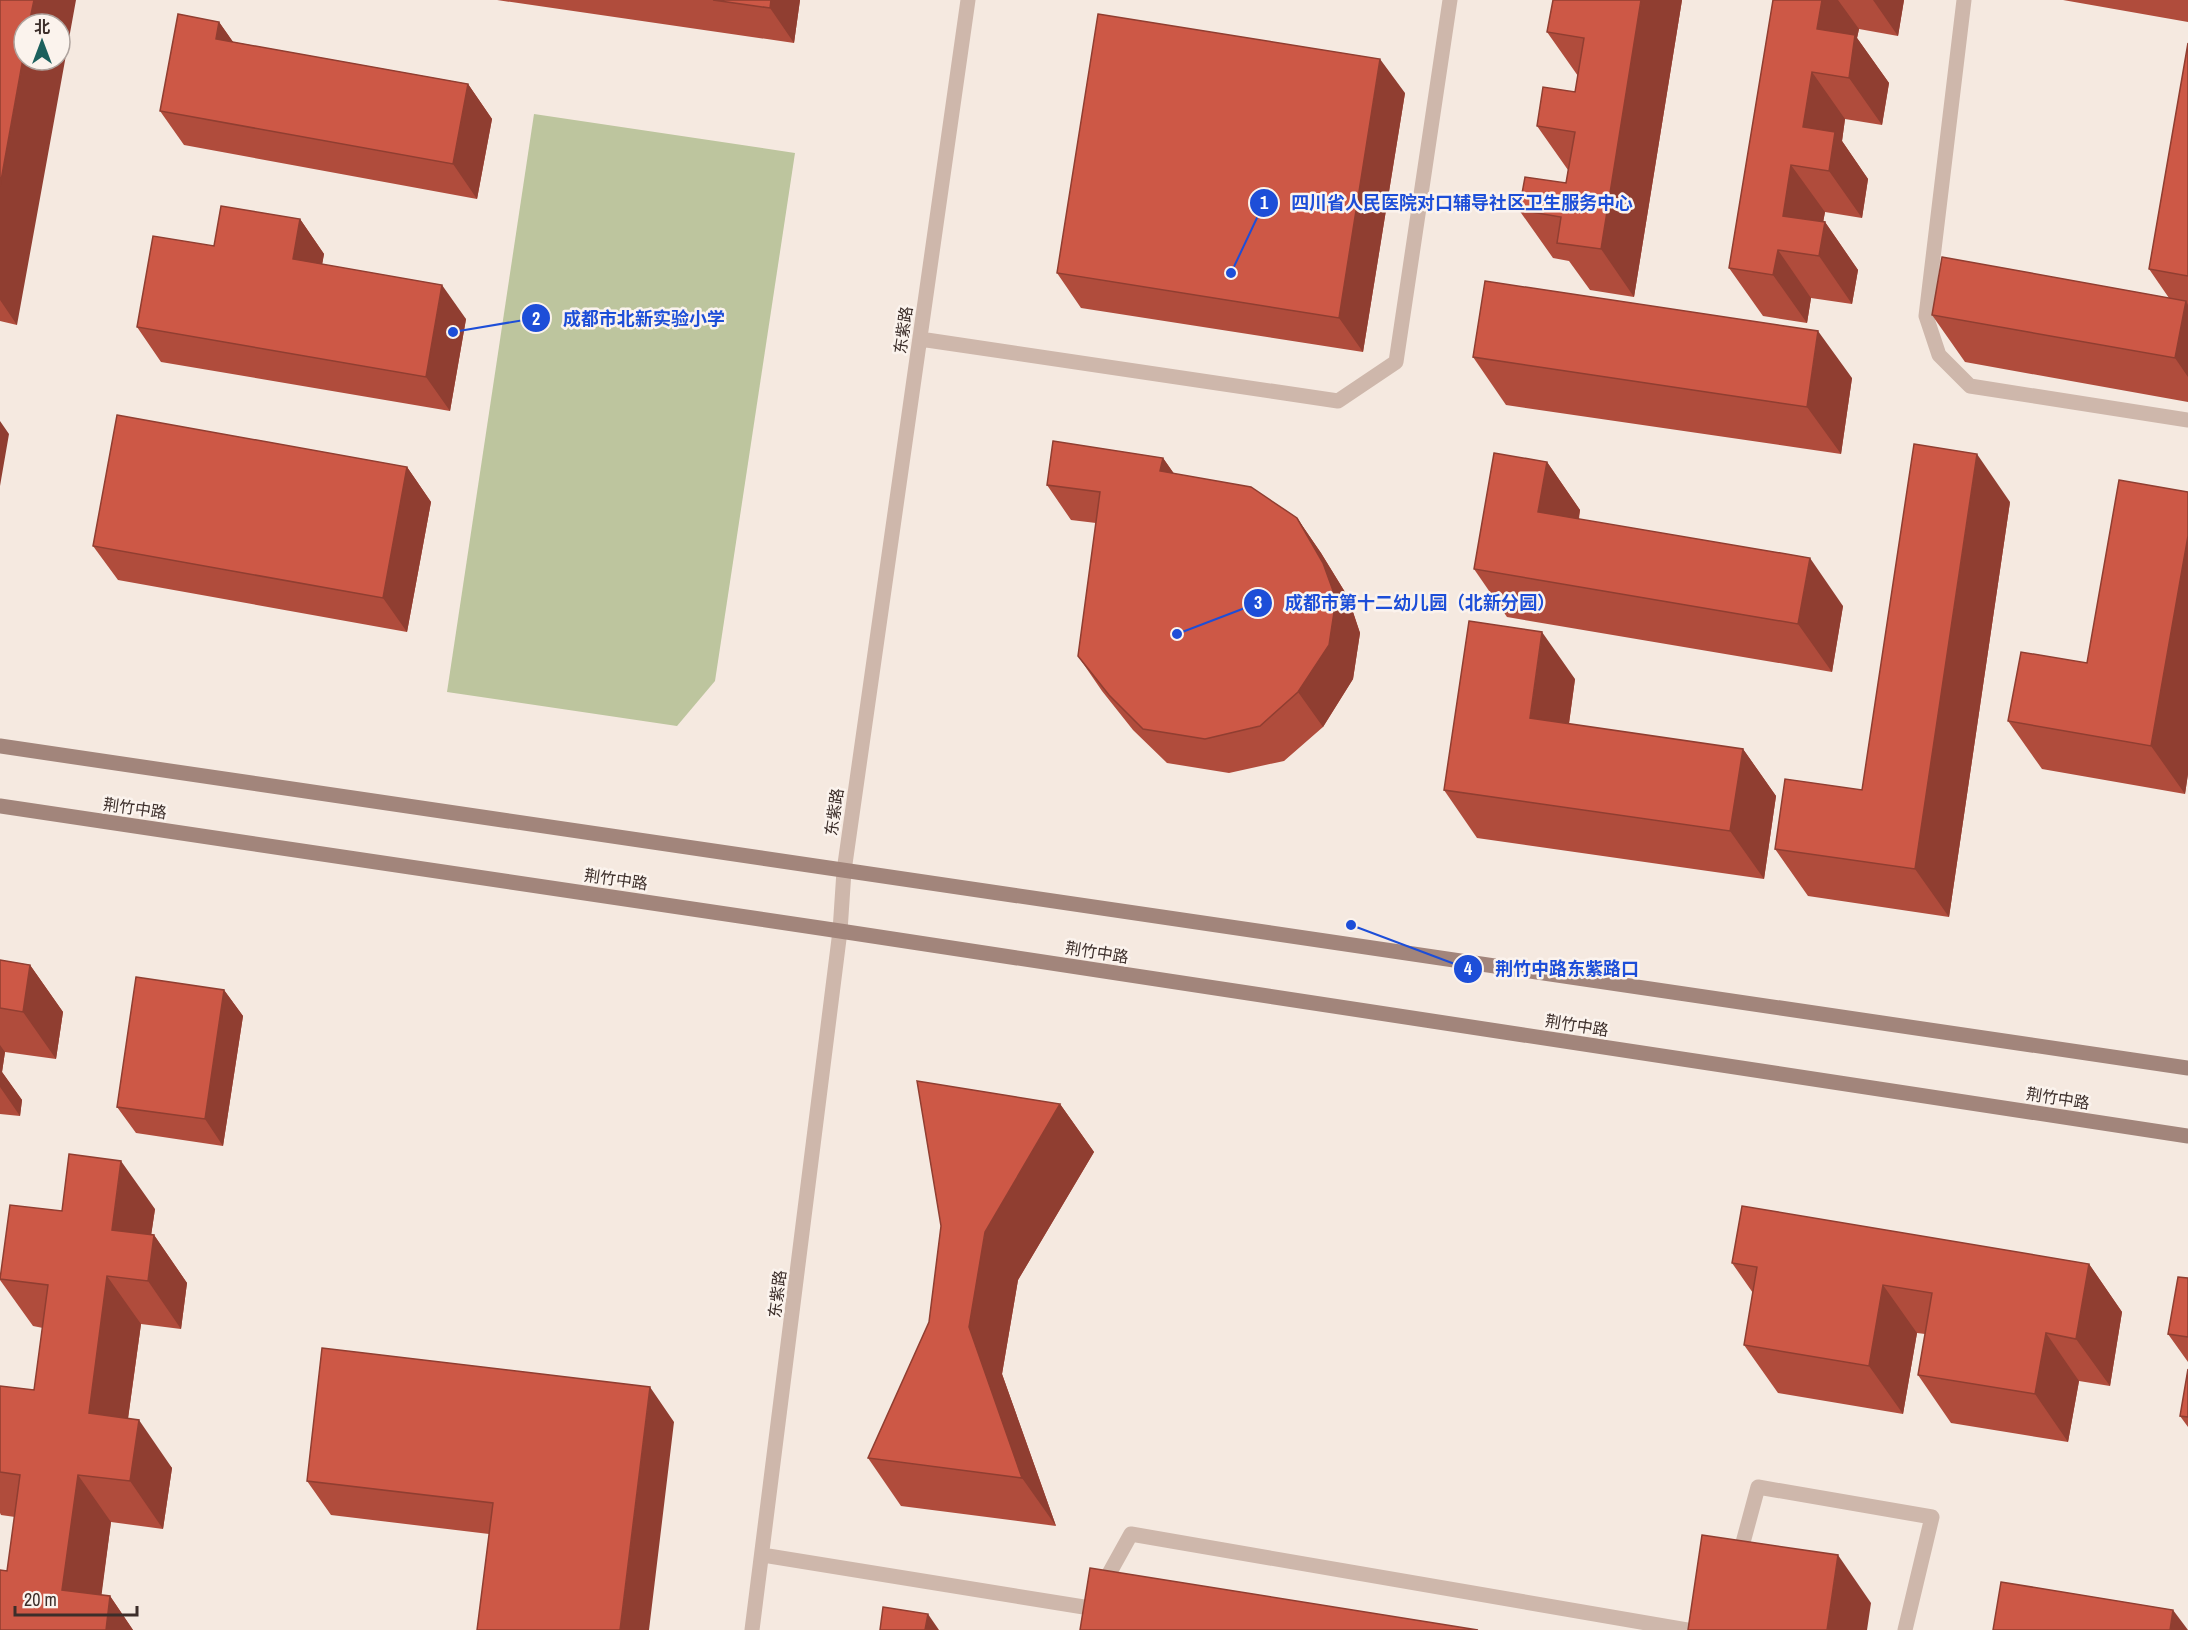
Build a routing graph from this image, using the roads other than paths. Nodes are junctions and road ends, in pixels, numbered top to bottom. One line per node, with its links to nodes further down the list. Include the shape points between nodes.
1 (968, 0): 4 (street, 东紫路)
2 (1450, 0): 4 (street, via 1396,362 1338,401)
3 (1964, 0): 5 (street, via 1926,316 1939,355 1970,386)
4 (920, 339): 8 (street, 东紫路)
5 (2188, 420)
6 (0, 746): 8 (main road)
7 (0, 806): 9 (main road, 荆竹中路)
8 (844, 871): 9 (street, 东紫路); 10 (main road)
9 (840, 931): 11 (main road, 荆竹中路); 12 (street, 东紫路)
10 (2188, 1068)
11 (2188, 1136)
12 (762, 1555): 14 (street, 东紫路); 15 (street, via 1090,1608 1131,1534)
13 (1734, 1575): 16 (street, via 1758,1487 1932,1517)
14 (752, 1630)
15 (1687, 1630)
16 (1905, 1630)

